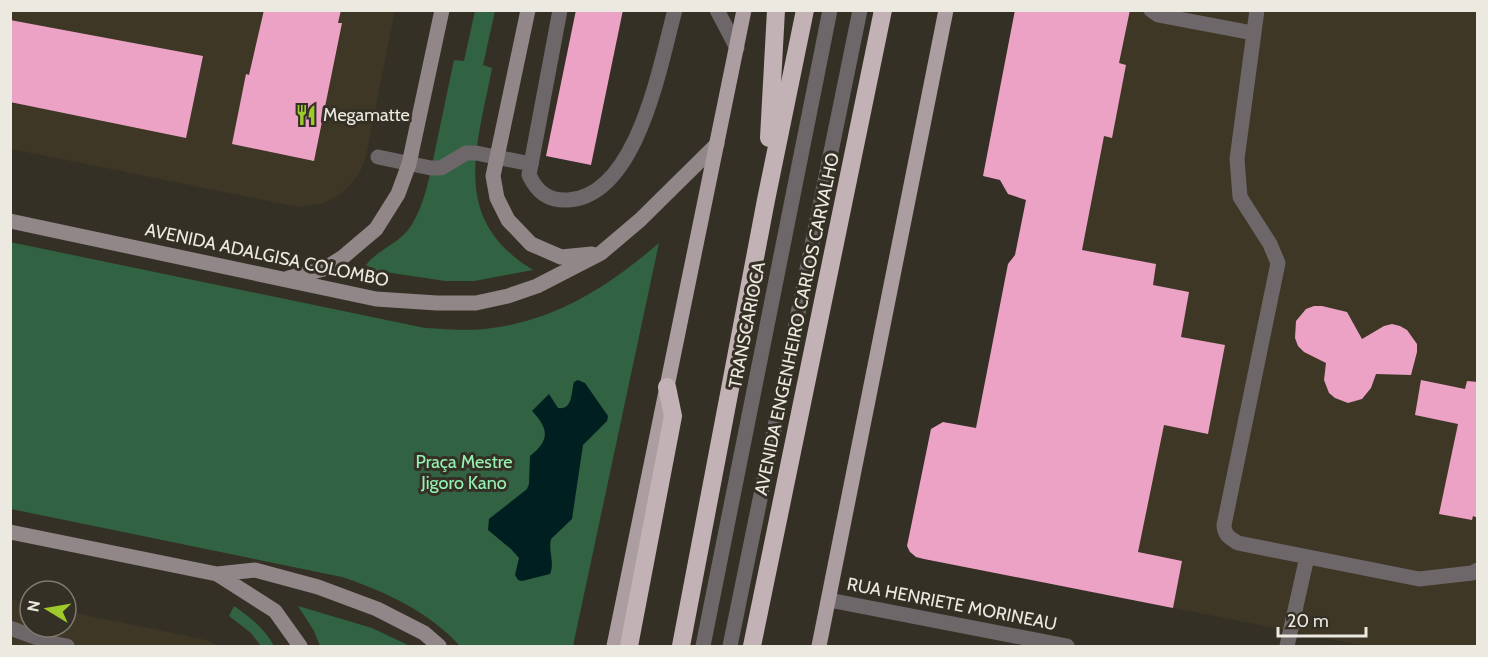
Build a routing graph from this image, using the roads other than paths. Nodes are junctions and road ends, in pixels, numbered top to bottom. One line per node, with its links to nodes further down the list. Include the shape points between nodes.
1 (442, 10): 20 (street)
2 (528, 10): 19 (street)
3 (560, 10): 21 (street)
4 (675, 10): 21 (street, via 646,118 616,173 597,191 580,199 563,200 536,190 529,175)
5 (717, 10): 16 (street)
6 (744, 10): 16 (main road)
7 (776, 10): 22 (highway)
8 (805, 10): 22 (highway)
9 (830, 10): 39 (street, TRANSCARIOCA)
10 (860, 10): 40 (street)
11 (883, 10): 41 (highway, AVENIDA ENGENHEIRO CARLOS CARVALHO)
12 (946, 10): 31 (main road)
13 (1151, 10): 15 (street, via 1158,15)
14 (1257, 10): 15 (street)
15 (1253, 33): 28 (street, via 1237,159 1240,197 1278,263 1224,532 1238,543)
16 (737, 48): 17 (main road)
17 (717, 144): 24 (street, AVENIDA ADALGISA COLOMBO); 26 (main road)
18 (378, 157): 20 (street)
19 (497, 158): 20 (street, via 465,153 441,168); 21 (street); 24 (street, via 496,198 508,220 531,244 561,257)
20 (409, 164): 25 (street, via 398,194 376,229 324,269)
21 (531, 164)
22 (766, 200): 38 (highway)
23 (10, 221): 25 (street, AVENIDA ADALGISA COLOMBO)
24 (601, 253): 25 (street, AVENIDA ADALGISA COLOMBO, via 537,286 476,303 376,299)
25 (283, 279)
26 (667, 387): 36 (main road); 37 (highway, via 673,416)
27 (10, 532): 30 (street)
28 (1307, 557): 29 (street, via 1419,579); 44 (street)
29 (1478, 570)
30 (217, 574): 34 (street, via 275,611); 35 (street, via 255,570 318,587 378,609 424,633)
31 (829, 600): 42 (main road); 43 (street, RUA HENRIETE MORINEAU)
32 (10, 628): 33 (street)
33 (67, 646)
34 (300, 646)
35 (439, 646)
36 (614, 646)
37 (629, 646)
38 (681, 646)
39 (704, 646)
40 (730, 646)
41 (752, 646)
42 (819, 646)
43 (1067, 646)
44 (1287, 646)

